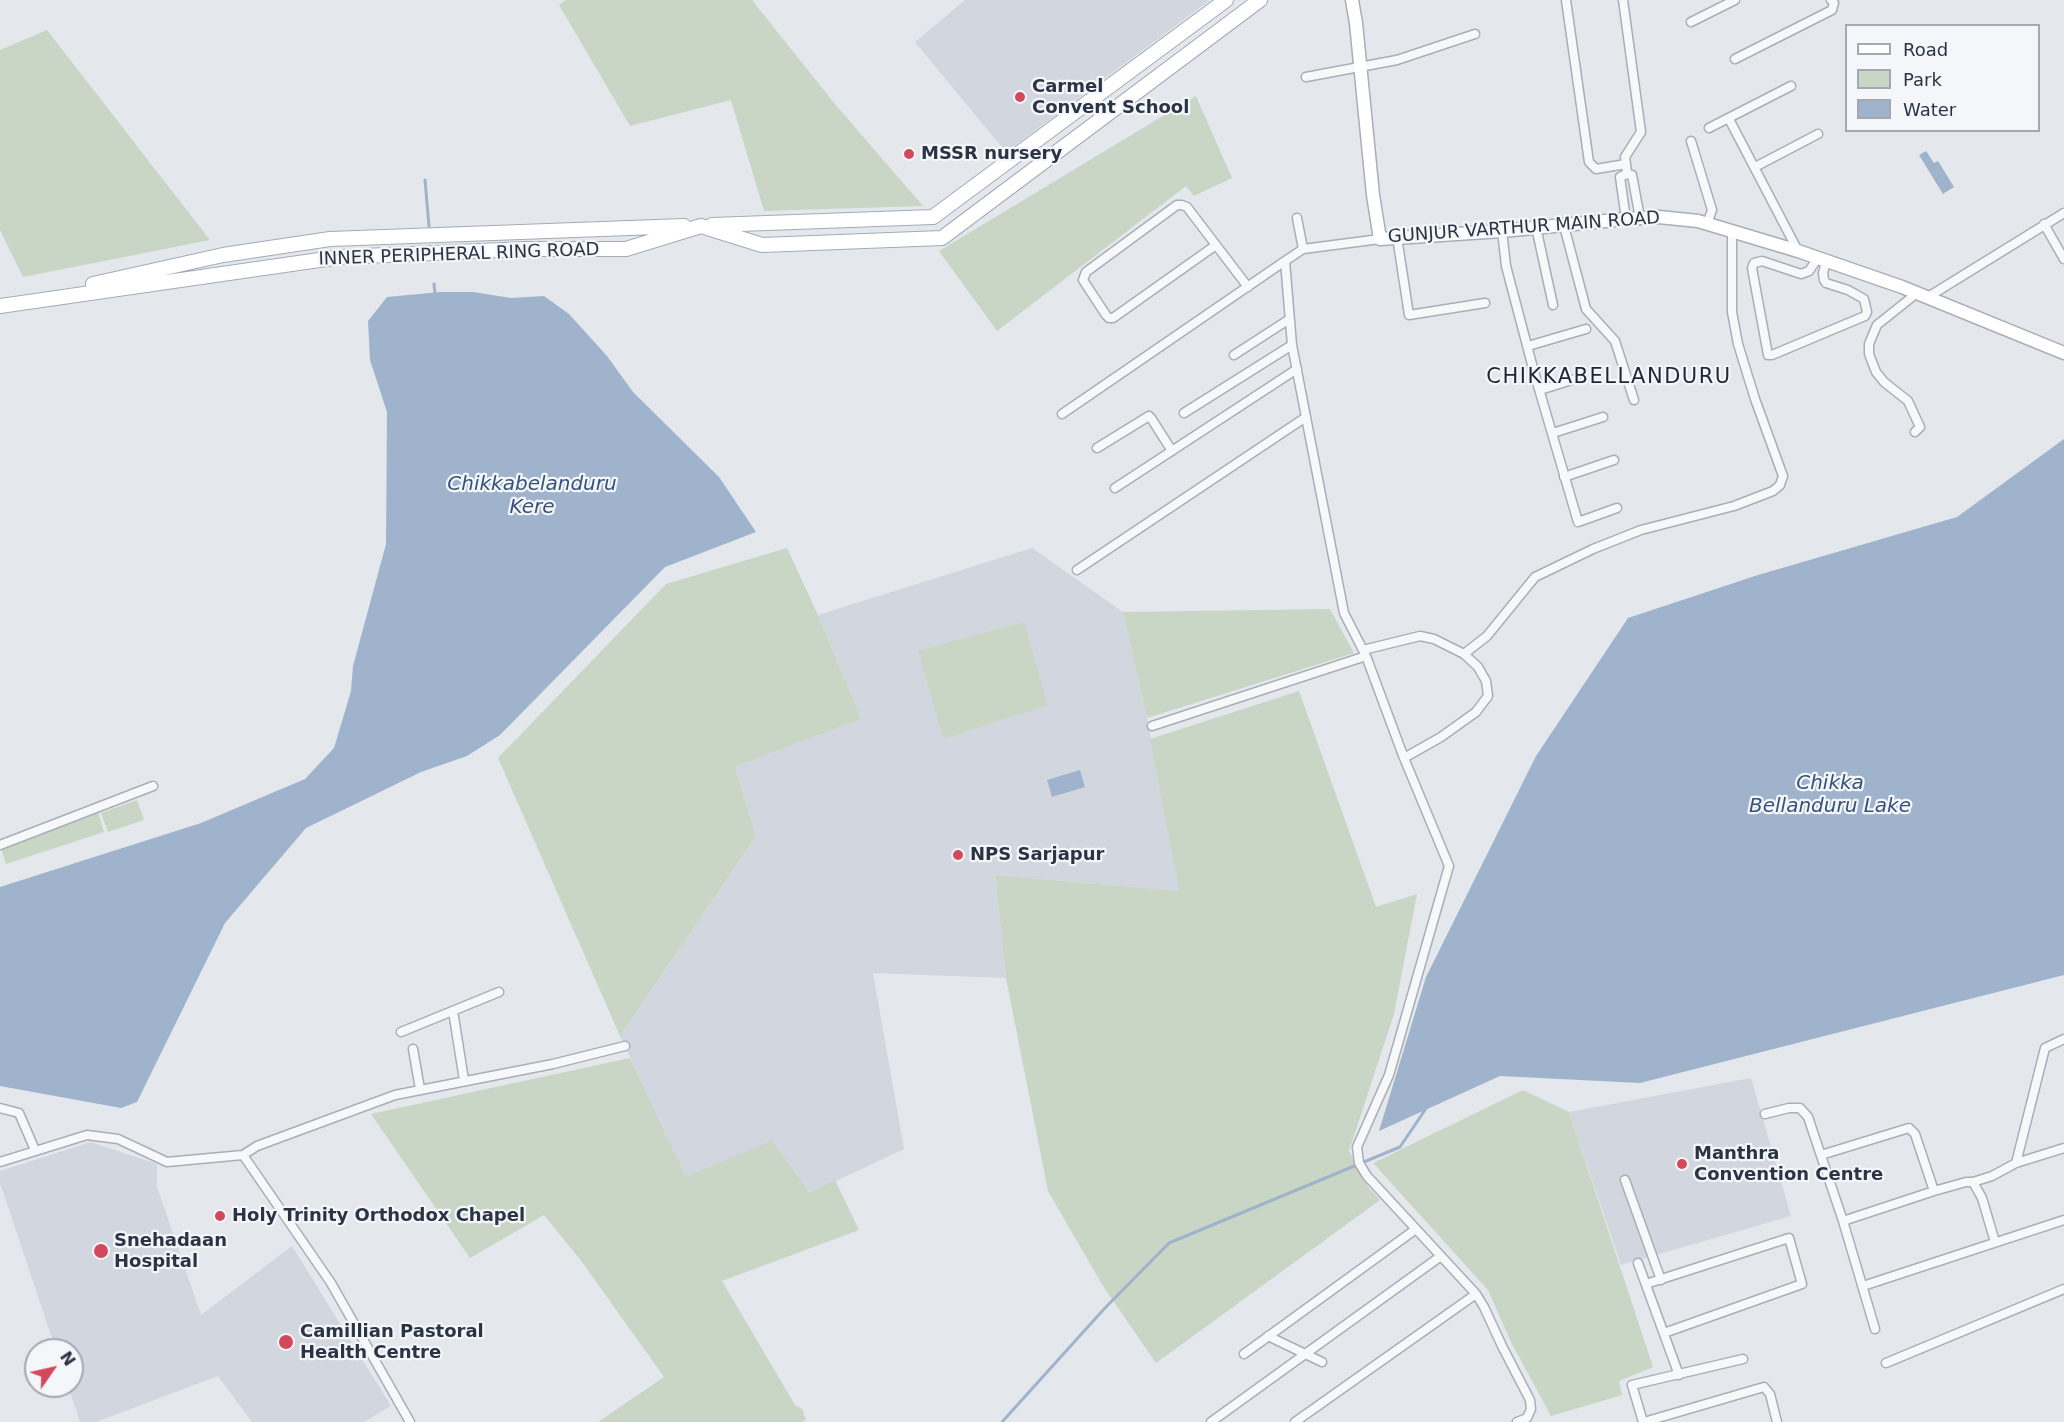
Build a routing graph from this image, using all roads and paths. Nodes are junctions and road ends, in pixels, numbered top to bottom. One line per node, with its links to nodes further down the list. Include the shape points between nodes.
1 (1226, 0): 27 (main road, INNER PERIPHERAL RING ROAD, via 933,217)
2 (1260, 0): 27 (main road, INNER PERIPHERAL RING ROAD, via 942,238 762,245)
3 (1352, 0): 11 (main road, GUNJUR VARTHUR MAIN ROAD)
4 (1566, 0): 18 (street, via 1589,162 1596,169)
5 (1623, 0): 18 (street, via 1641,132 1624,157)
6 (1735, 0): 8 (street)
7 (1831, 0): 10 (street, via 1832,10)
8 (1690, 22)
9 (1475, 34): 11 (street, via 1397,60)
10 (1734, 59)
11 (1360, 67): 12 (street); 33 (main road, GUNJUR VARTHUR MAIN ROAD)
12 (1306, 77)
13 (1791, 86): 14 (street)
14 (1729, 119): 15 (street); 19 (street)
15 (1709, 128)
16 (1818, 134): 19 (street)
17 (1691, 141): 25 (street, via 1712,210)
18 (1626, 164): 20 (street)
19 (1755, 167): 36 (street)
20 (1627, 174): 23 (street, via 1632,175); 24 (street, via 1620,177)
21 (2064, 213): 26 (street)
22 (1297, 218): 35 (street)
23 (1640, 218): 24 (main road, GUNJUR VARTHUR MAIN ROAD); 25 (main road, GUNJUR VARTHUR MAIN ROAD)
24 (1626, 219): 28 (main road, GUNJUR VARTHUR MAIN ROAD)
25 (1707, 224): 31 (main road, GUNJUR VARTHUR MAIN ROAD)
26 (2044, 224): 37 (street); 41 (street)
27 (701, 226): 44 (main road, INNER PERIPHERAL RING ROAD, via 626,249 340,257); 44 (main road, INNER PERIPHERAL RING ROAD, via 330,239 223,255)
28 (1564, 226): 29 (main road, GUNJUR VARTHUR MAIN ROAD); 54 (street, via 1586,309 1615,341)
29 (1536, 227): 30 (main road, GUNJUR VARTHUR MAIN ROAD); 43 (street)
30 (1502, 231): 32 (main road, GUNJUR VARTHUR MAIN ROAD); 48 (street, via 1506,266)
31 (1732, 232): 36 (main road, GUNJUR VARTHUR MAIN ROAD); 69 (street, via 1732,312 1738,344 1783,476 1780,484 1773,492 1734,506 1641,530 1535,577 1487,636)
32 (1397, 237): 33 (main road, GUNJUR VARTHUR MAIN ROAD); 42 (street, via 1409,315)
33 (1380, 239): 35 (street)
34 (1216, 245): 34 (street, via 1113,318 1106,315 1083,280 1086,272 1177,206 1187,207); 40 (street)
35 (1303, 249): 39 (street)
36 (1798, 251): 38 (main road, GUNJUR VARTHUR MAIN ROAD)
37 (2064, 259)
38 (1822, 260): 38 (street, via 1826,283 1864,299 1865,316 1768,355 1754,263 1762,261 1801,274); 41 (main road, GUNJUR VARTHUR MAIN ROAD)
39 (1285, 261): 40 (street); 45 (street)
40 (1248, 287): 56 (street)
41 (1922, 295): 49 (main road, GUNJUR VARTHUR MAIN ROAD); 59 (street, via 1877,326 1869,344 1876,372 1908,401 1920,427)
42 (1485, 303)
43 (1553, 305)
44 (0, 306)
45 (1288, 320): 47 (street); 50 (street)
46 (1586, 329): 48 (street)
47 (1292, 345): 51 (street); 55 (street)
48 (1528, 346): 53 (street)
49 (2064, 353)
50 (1234, 355)
51 (1297, 369): 57 (street); 62 (street)
52 (1575, 379): 53 (street)
53 (1540, 390): 60 (street)
54 (1634, 400)
55 (1185, 413)
56 (1062, 414)
57 (1306, 417): 67 (street); 68 (street, via 1344,613)
58 (1603, 417): 60 (street)
59 (1915, 432)
60 (1553, 433): 64 (street)
61 (1097, 448): 62 (street, via 1149,416)
62 (1172, 451): 65 (street)
63 (1614, 460): 64 (street)
64 (1564, 477): 66 (street, via 1578,522)
65 (1115, 488)
66 (1617, 508)
67 (1077, 570)
68 (1364, 653): 69 (street, via 1420,636); 70 (street); 71 (street)
69 (1464, 654): 71 (street, via 1478,667 1488,696 1476,712)
70 (1152, 726)
71 (1404, 758): 95 (street, via 1449,866 1389,1075 1357,1147 1359,1163 1367,1176)
72 (153, 786): 73 (street)
73 (0, 845)
74 (499, 992): 75 (street)
75 (453, 1011): 76 (street); 80 (street)
76 (401, 1032)
77 (2064, 1039): 89 (street, via 2045,1048)
78 (625, 1046): 80 (street)
79 (413, 1049): 81 (street)
80 (464, 1080): 81 (street)
81 (420, 1089): 86 (street, via 257,1146)
82 (0, 1108): 85 (street, via 20,1113)
83 (1765, 1114): 87 (street, via 1800,1108 1808,1117)
84 (2064, 1148): 89 (street)
85 (35, 1150): 86 (street, via 87,1135 118,1139 167,1162); 88 (street)
86 (243, 1155): 113 (street, via 331,1283)
87 (1821, 1155): 92 (street, via 1909,1128 1915,1134); 94 (street)
88 (0, 1162)
89 (2016, 1162): 91 (street)
90 (1625, 1180): 99 (street)
91 (1973, 1182): 92 (street); 96 (street)
92 (1934, 1191): 94 (street)
93 (2064, 1220): 96 (street)
94 (1843, 1221): 101 (street)
95 (1416, 1229): 97 (street); 106 (street)
96 (1995, 1242): 101 (street)
97 (1441, 1256): 103 (street); 108 (street)
98 (1638, 1263): 100 (street)
99 (1661, 1280): 100 (street); 105 (street, via 1789,1238 1802,1284)
100 (1646, 1284): 105 (street)
101 (1863, 1286): 104 (street)
102 (2064, 1289): 111 (street)
103 (1476, 1294): 115 (street); 116 (street, via 1530,1400 1527,1418)
104 (1875, 1329)
105 (1664, 1334): 112 (street)
106 (1268, 1336): 107 (street); 108 (street)
107 (1244, 1354)
108 (1305, 1354): 110 (street); 114 (street)
109 (1743, 1359): 112 (street)
110 (1322, 1362)
111 (1886, 1363)
112 (1679, 1375): 117 (street, via 1632,1385)
113 (410, 1422)
114 (1211, 1422)
115 (1295, 1422)
116 (1517, 1422)
117 (1644, 1422): 118 (street, via 1764,1387 1770,1394)
118 (1777, 1422)

